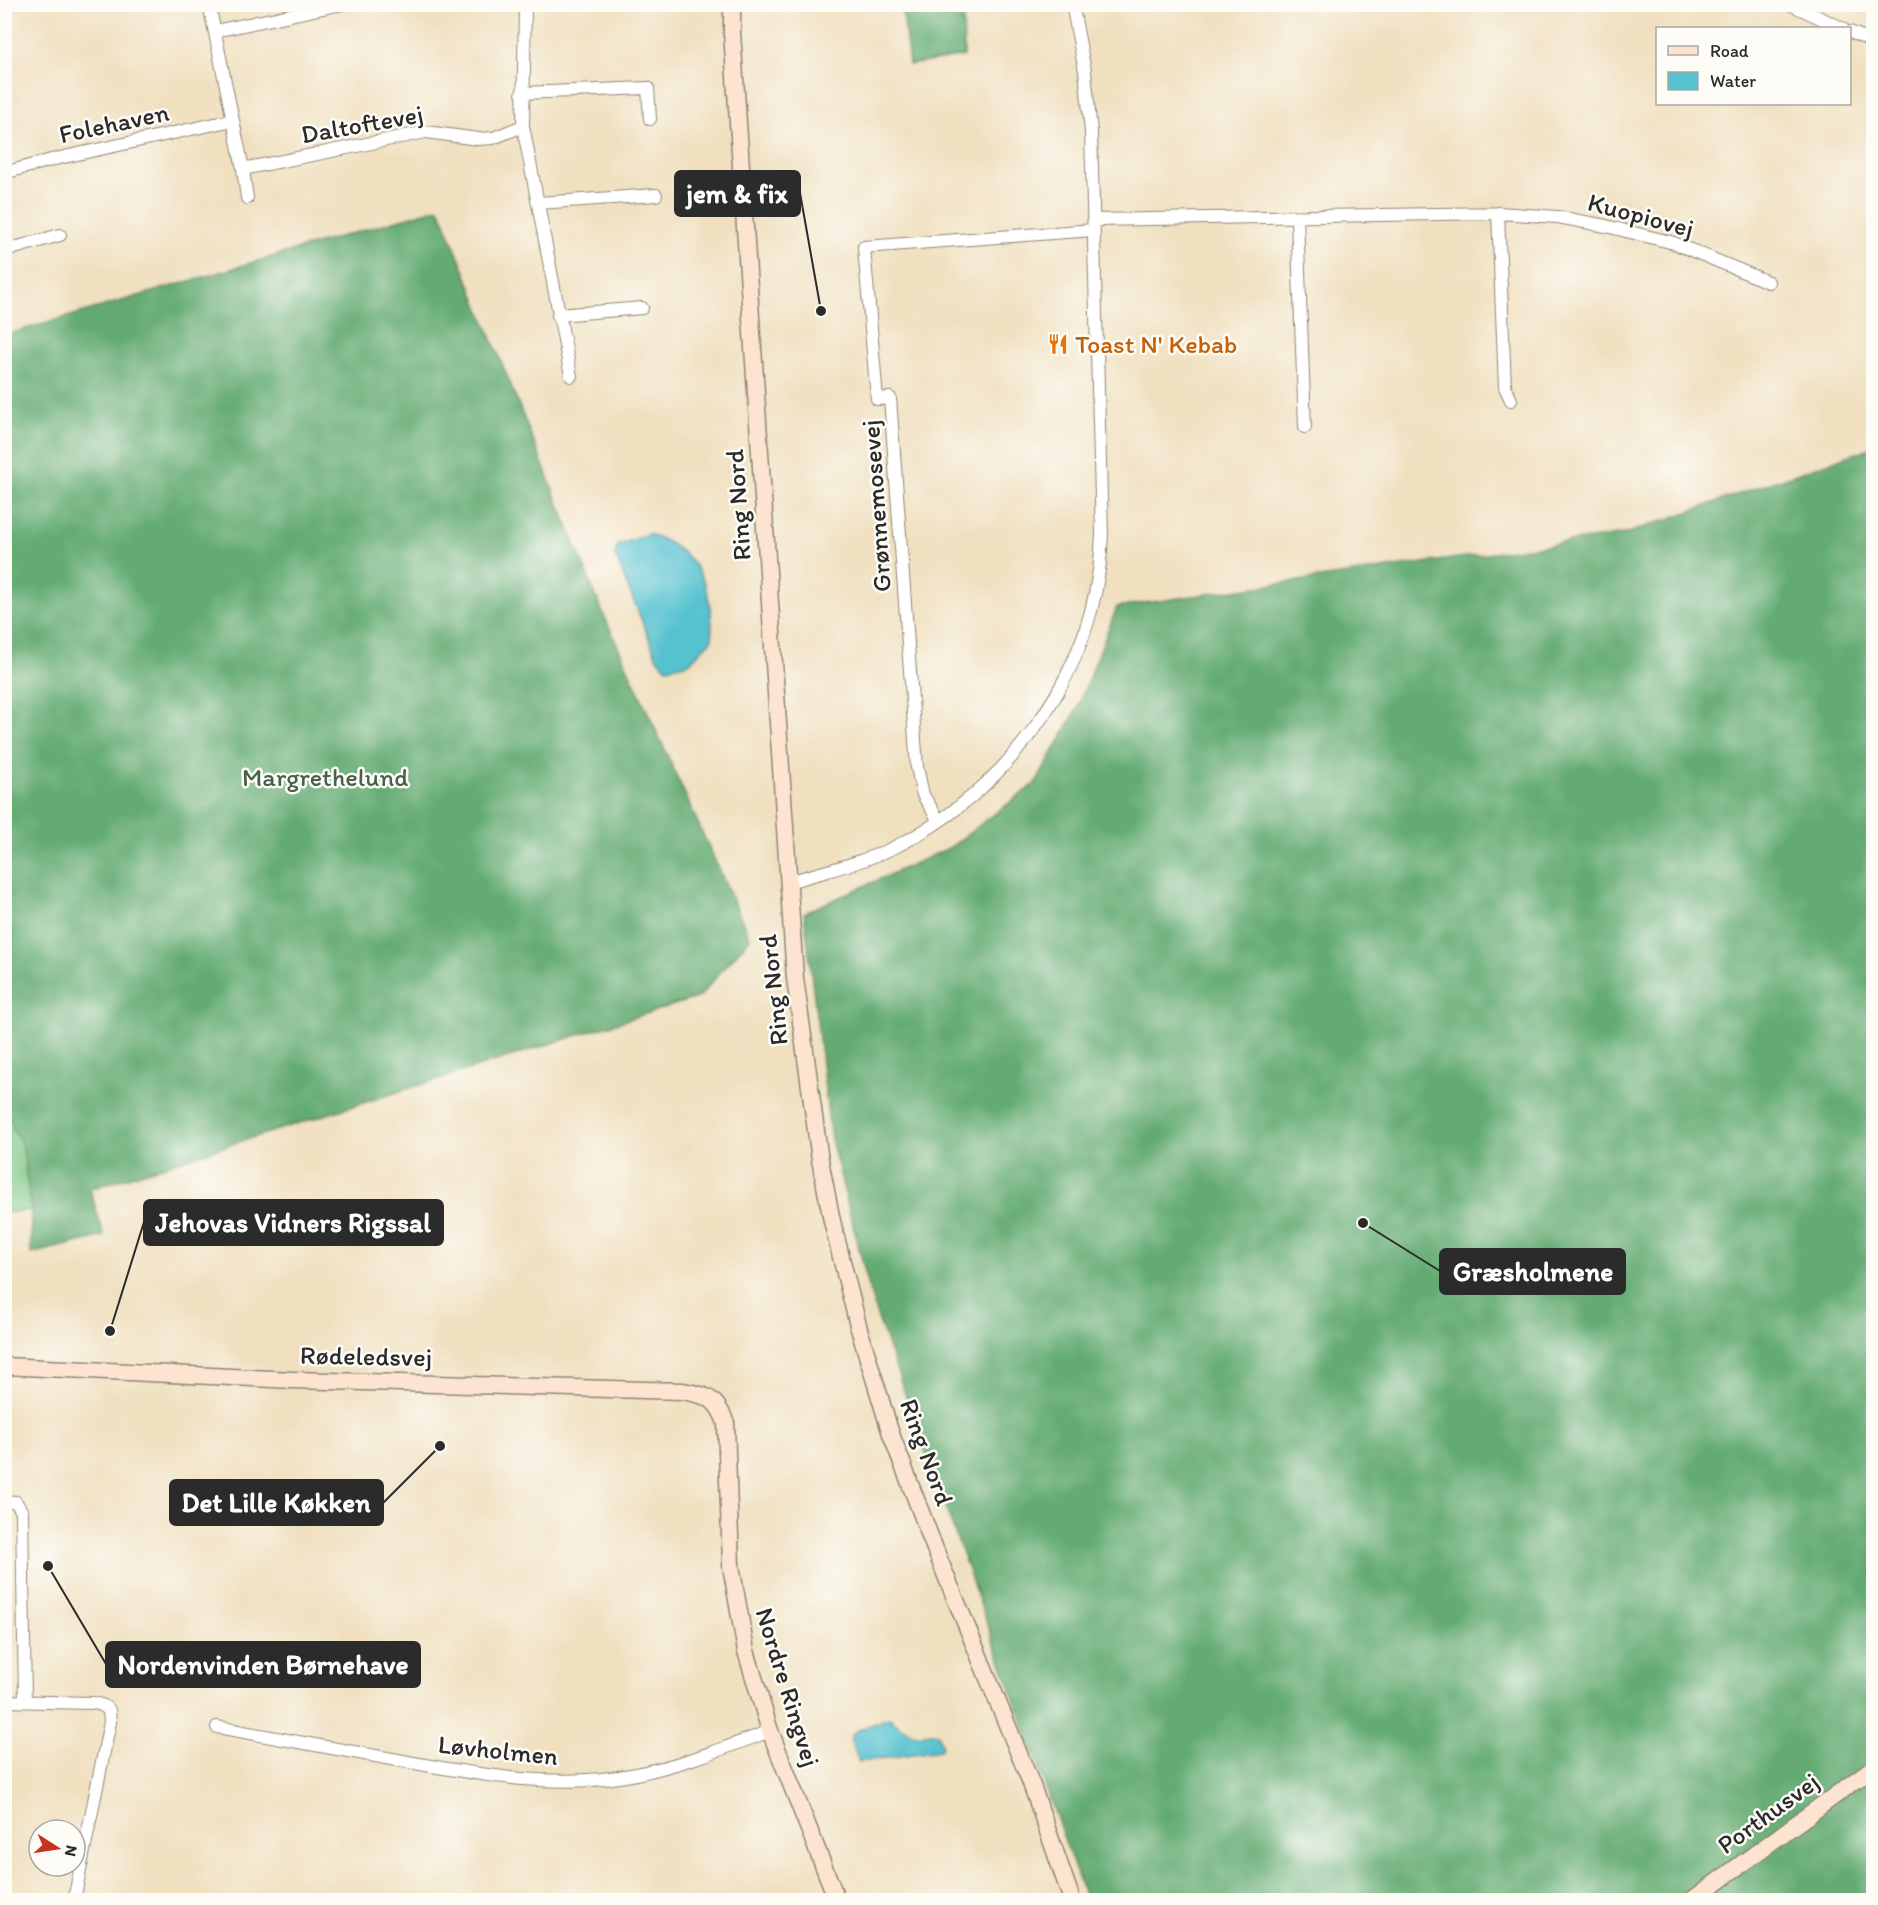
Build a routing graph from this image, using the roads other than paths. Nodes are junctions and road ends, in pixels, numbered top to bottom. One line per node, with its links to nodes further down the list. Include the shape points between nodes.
1 (209, 4): 9 (street)
2 (342, 4): 9 (street)
3 (525, 4): 13 (street)
4 (725, 4): 11 (main road, Ring Nord)
5 (732, 4): 11 (main road, Ring Nord)
6 (1072, 4): 24 (street, via 1084,71)
7 (1790, 4): 8 (street)
8 (1840, 27)
9 (215, 31): 15 (street)
10 (1851, 32): 12 (street)
11 (732, 33): 34 (main road, Ring Nord)
12 (1874, 42)
13 (522, 93): 14 (street, via 648,88); 16 (street)
14 (650, 119)
15 (233, 120): 17 (street); 18 (street, Folehaven)
16 (523, 126): 17 (street, Daltoftevej, via 493,138 478,139 426,132); 21 (street)
17 (243, 169): 20 (street)
18 (4, 172)
19 (656, 195): 21 (street)
20 (247, 198)
21 (538, 203): 29 (street)
22 (1498, 213): 23 (street, Kuopiovej); 27 (street, Kuopiovej, via 1558,217 1660,239); 31 (street, via 1505,387)
23 (1297, 218): 24 (street, Kuopiovej); 32 (street)
24 (1094, 225): 33 (street, via 1102,534 1091,607 1061,684 1026,742 984,786); 33 (street, Grønnemosevej, via 864,247 877,399 890,398 917,767 923,795)
25 (60, 235): 26 (street)
26 (4, 251)
27 (1768, 282)
28 (642, 308): 29 (street)
29 (558, 315): 30 (street)
30 (571, 376)
31 (1512, 400)
32 (1305, 427)
33 (939, 821): 34 (street, via 865,860)
34 (789, 882): 45 (main road, Ring Nord, via 795,978 820,1160 859,1329 891,1434 1031,1783)
35 (4, 1366): 36 (main road, Rødeledsvej, via 293,1380 682,1391 706,1396)
36 (721, 1410): 41 (main road, Nordre Ringvej, via 728,1436 734,1589 746,1651)
37 (4, 1501): 39 (street, via 16,1502 22,1512)
38 (4, 1701): 39 (street)
39 (25, 1701): 43 (street, via 93,1704 109,1710 110,1722)
40 (217, 1727): 41 (street, Løvholmen, via 471,1773 577,1780 630,1775 687,1761)
41 (770, 1731): 44 (main road, Nordre Ringvej)
42 (1874, 1767): 46 (main road, Porthusvej)
43 (74, 1900)
44 (837, 1900)
45 (1072, 1900)
46 (1692, 1900)

